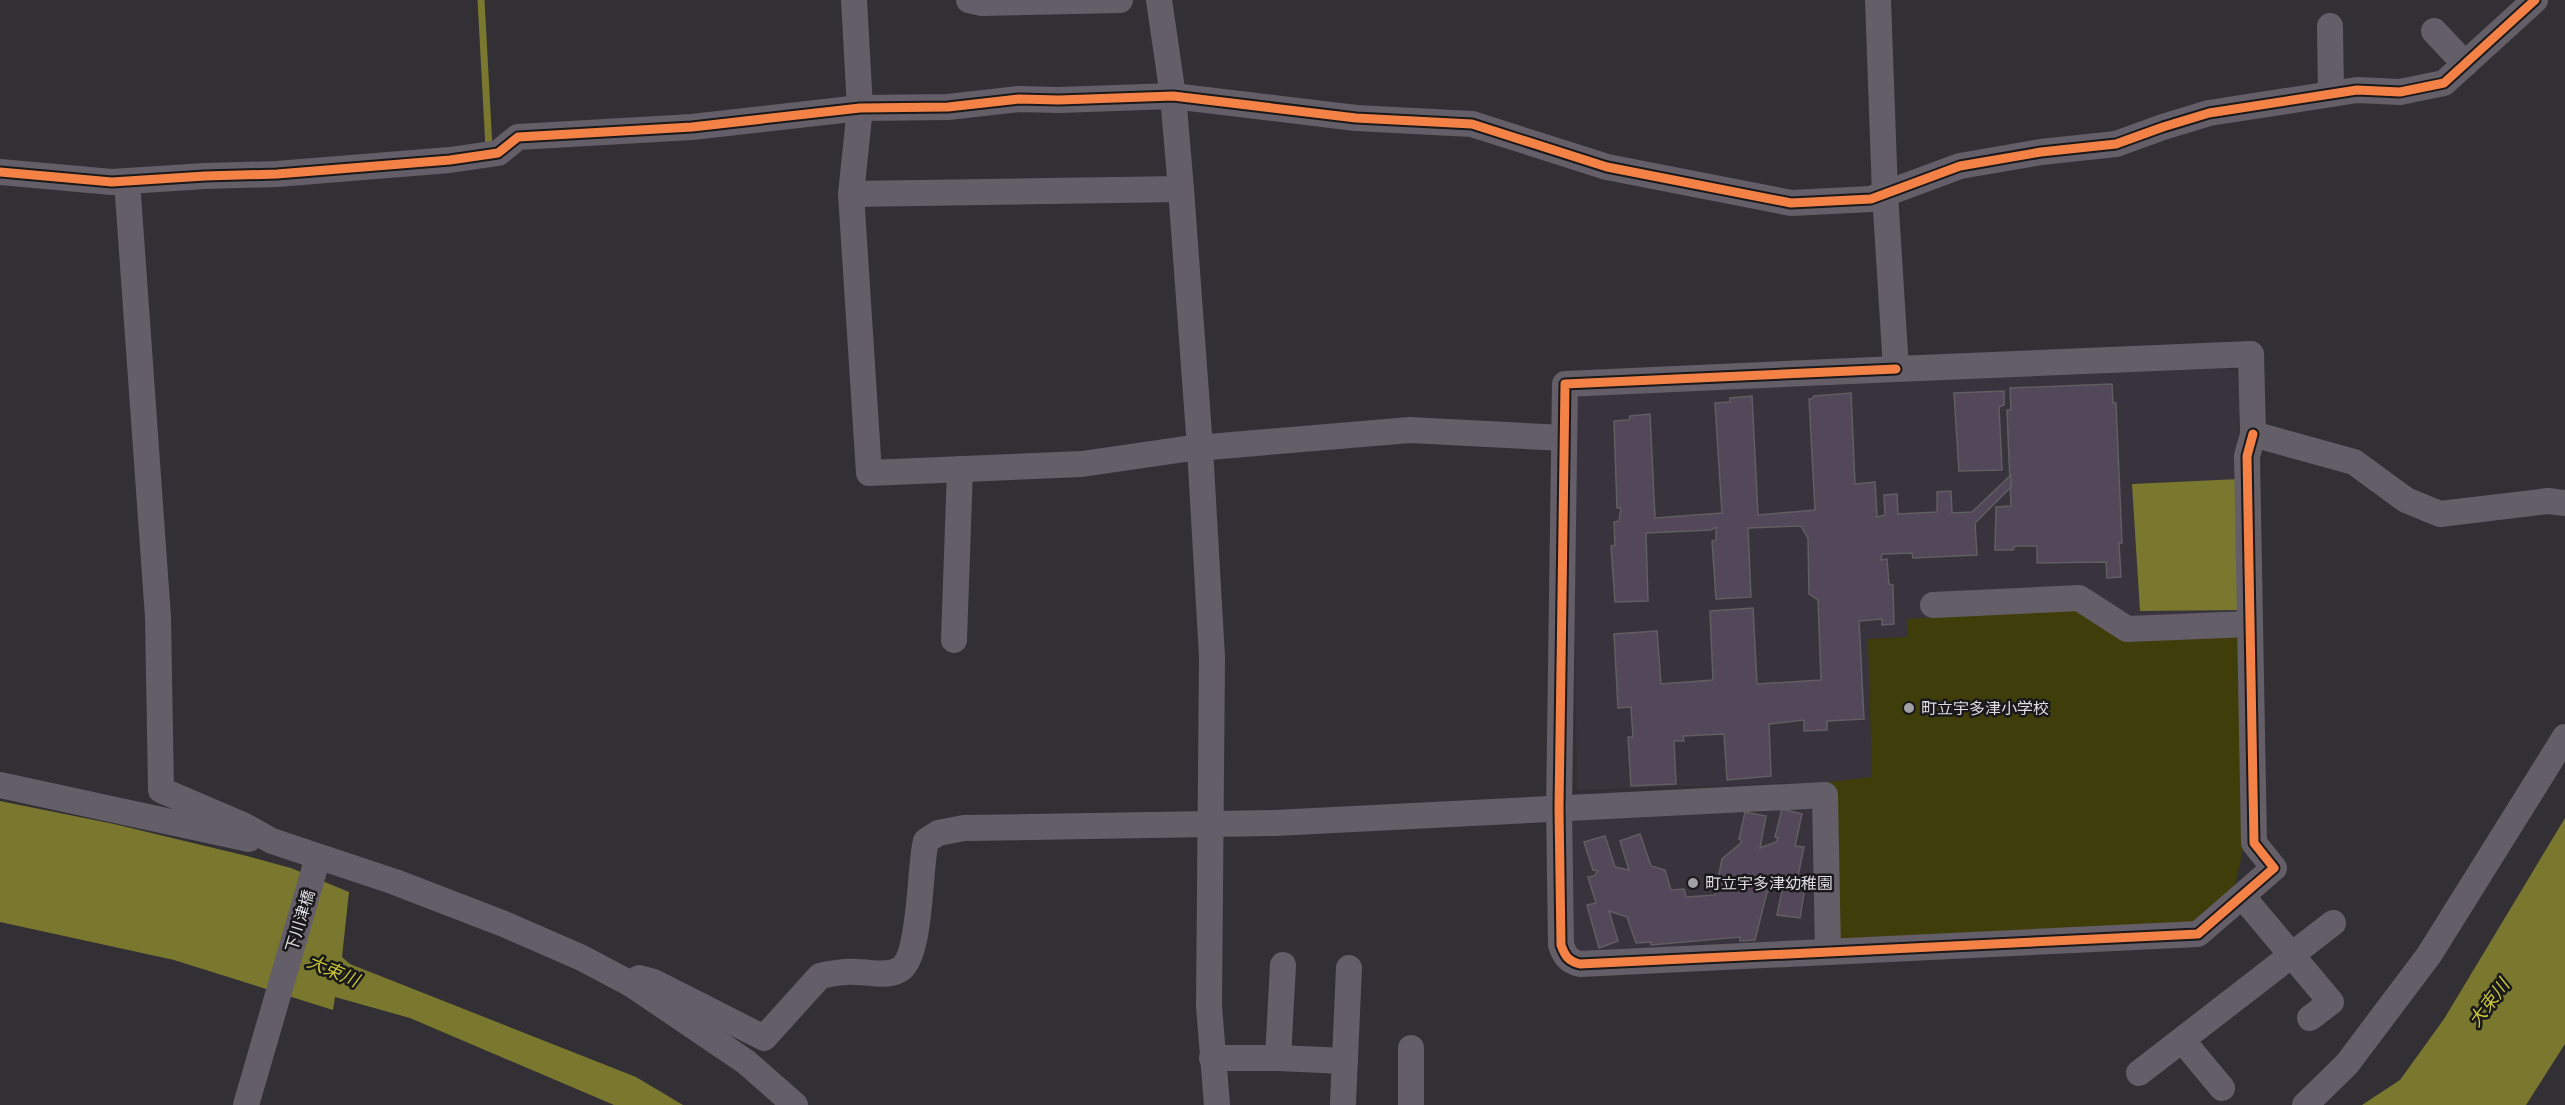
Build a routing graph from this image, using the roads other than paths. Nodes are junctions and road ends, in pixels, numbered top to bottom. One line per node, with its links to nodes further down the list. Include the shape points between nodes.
1 (854, 0): 12 (street)
2 (969, 0): 3 (street)
3 (1120, 0)
4 (1159, 0): 11 (street)
5 (1878, 0): 17 (street)
6 (2535, 0): 9 (street)
7 (2330, 26): 10 (street)
8 (2434, 31): 9 (street)
9 (2464, 64): 10 (street, via 2444,83 2400,92 2356,90)
10 (2331, 94): 17 (street, via 2210,113 2116,144 1960,166)
11 (1173, 96): 12 (street); 15 (street); 17 (street, via 1356,118 1472,124 1607,167 1791,203 1871,199)
12 (860, 108): 14 (street, via 692,127 518,137 498,153 450,160); 16 (street)
13 (0, 172): 14 (street)
14 (127, 181): 31 (street, via 158,617 161,790)
15 (1181, 189): 16 (street); 21 (street)
16 (851, 194): 22 (street, via 869,473)
17 (1886, 194): 18 (street)
18 (1896, 369): 19 (street, via 2251,354); 20 (street, via 1565,384)
19 (2253, 434): 23 (street, via 2354,462 2406,500 2440,514 2548,501); 25 (street, via 2247,456)
20 (1564, 438): 21 (street, via 1410,430); 29 (street)
21 (1200, 448): 22 (street, via 1082,464); 30 (street, via 1212,657)
22 (960, 469): 26 (street)
23 (2565, 503)
24 (1933, 605): 25 (street, via 2079,598 2127,629)
25 (2250, 624): 33 (street, via 2254,843 2274,868)
26 (954, 640)
27 (2565, 737): 53 (street, via 2429,955 2347,1064)
28 (0, 785): 31 (street, via 242,838)
29 (1559, 808): 30 (street); 35 (street, via 1561,945 1572,962); 35 (street, via 1825,795)
30 (1210, 825): 39 (street, via 964,828 938,833 926,841 923,851 920,913 907,961 900,970 887,974 820,976 764,1038 654,982 639,978); 43 (street)
31 (272, 841): 32 (street)
32 (317, 862): 39 (street, via 395,882 504,924); 49 (street, 下川津橋)
33 (2242, 896): 35 (street, via 2198,934); 36 (street)
34 (2332, 923): 36 (street)
35 (1828, 952)
36 (2292, 954): 40 (street, via 2331,1002); 41 (street)
37 (1283, 965): 44 (street)
38 (1349, 968): 45 (street)
39 (631, 984): 50 (street, via 746,1062)
40 (2310, 1018)
41 (2182, 1040): 46 (street); 47 (street)
42 (1411, 1048): 52 (street)
43 (1212, 1058): 44 (street); 51 (street)
44 (1278, 1058): 45 (street)
45 (1345, 1061): 48 (street)
46 (2139, 1073)
47 (2222, 1088)
48 (1343, 1103)
49 (246, 1105)
50 (795, 1105)
51 (1217, 1105)
52 (1411, 1105)
53 (2305, 1105)

